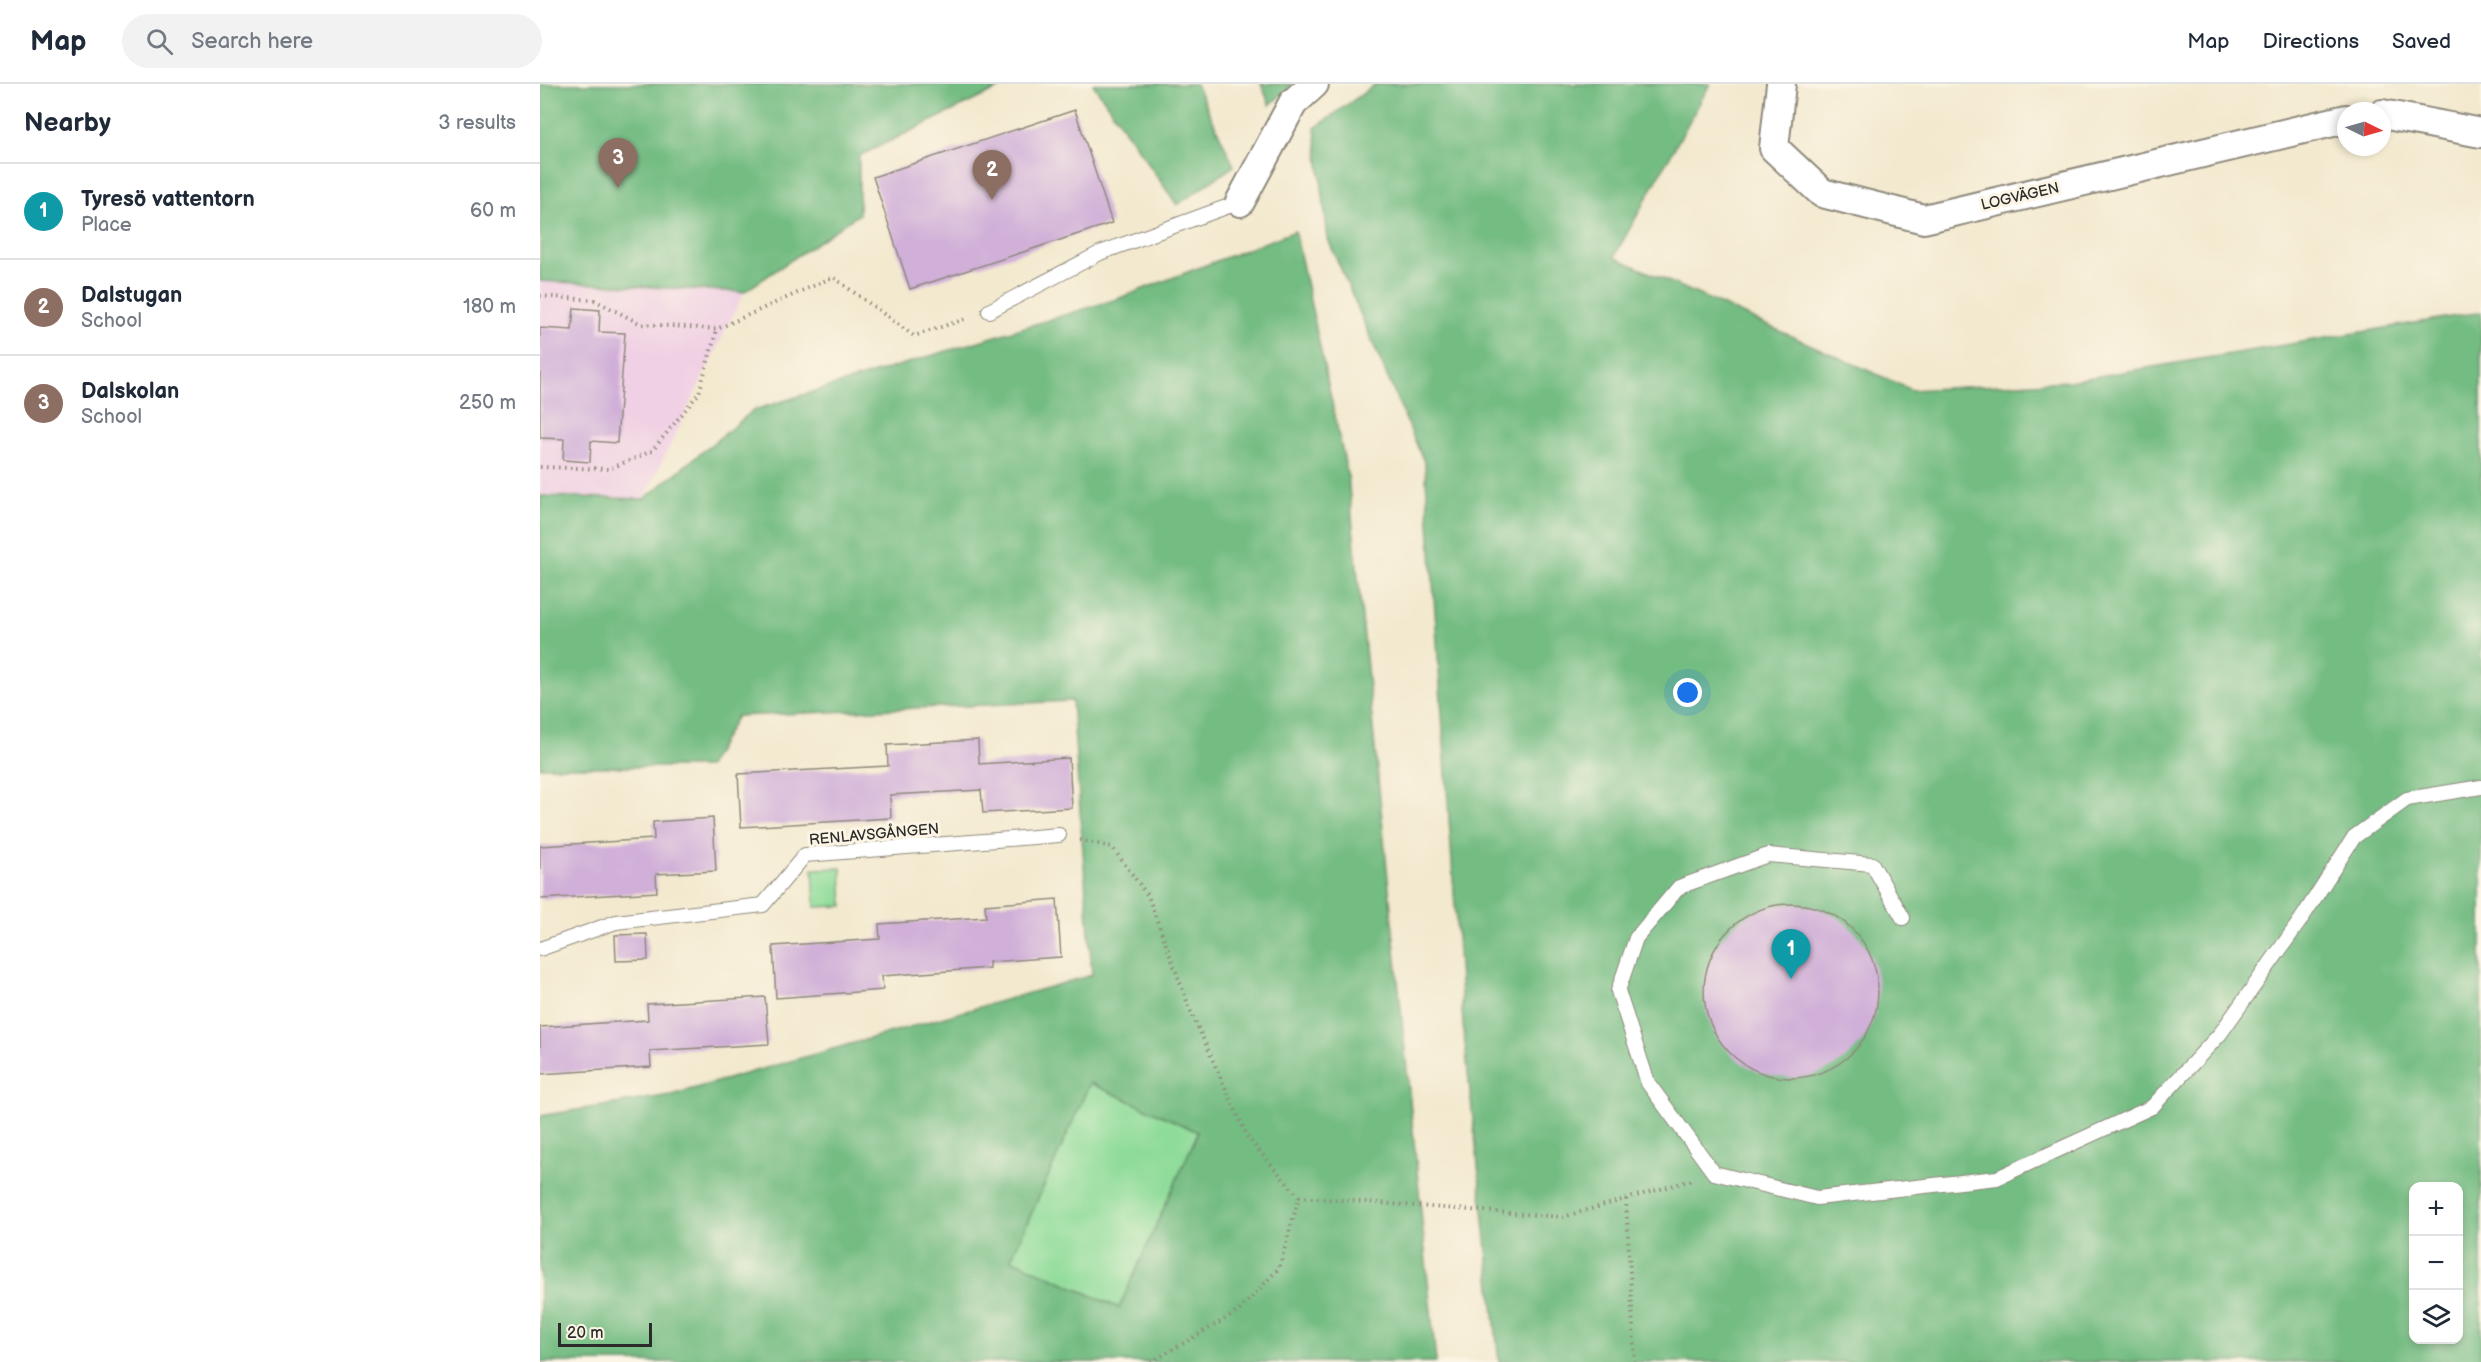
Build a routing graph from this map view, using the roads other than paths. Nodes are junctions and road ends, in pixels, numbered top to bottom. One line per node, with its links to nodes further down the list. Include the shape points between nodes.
1 (1314, 84): 6 (street, via 1293,103)
2 (1781, 84): 4 (street, LOGVÄGEN, via 1774,148 1822,193 1924,219)
3 (2391, 116): 5 (street)
4 (2337, 121)
5 (2481, 133)
6 (1240, 202): 7 (lane, via 1100,253)
7 (989, 311)
8 (2481, 787): 10 (lane, via 2407,799 2354,837 2220,1034 2152,1107 1998,1178 1816,1198 1714,1173 1648,1083 1618,991 1636,938 1679,887 1768,855 1872,864)
9 (1059, 835): 11 (lane, RENLAVSGÅNGEN, via 805,855 763,905 616,922)
10 (1903, 918)
11 (540, 949)

